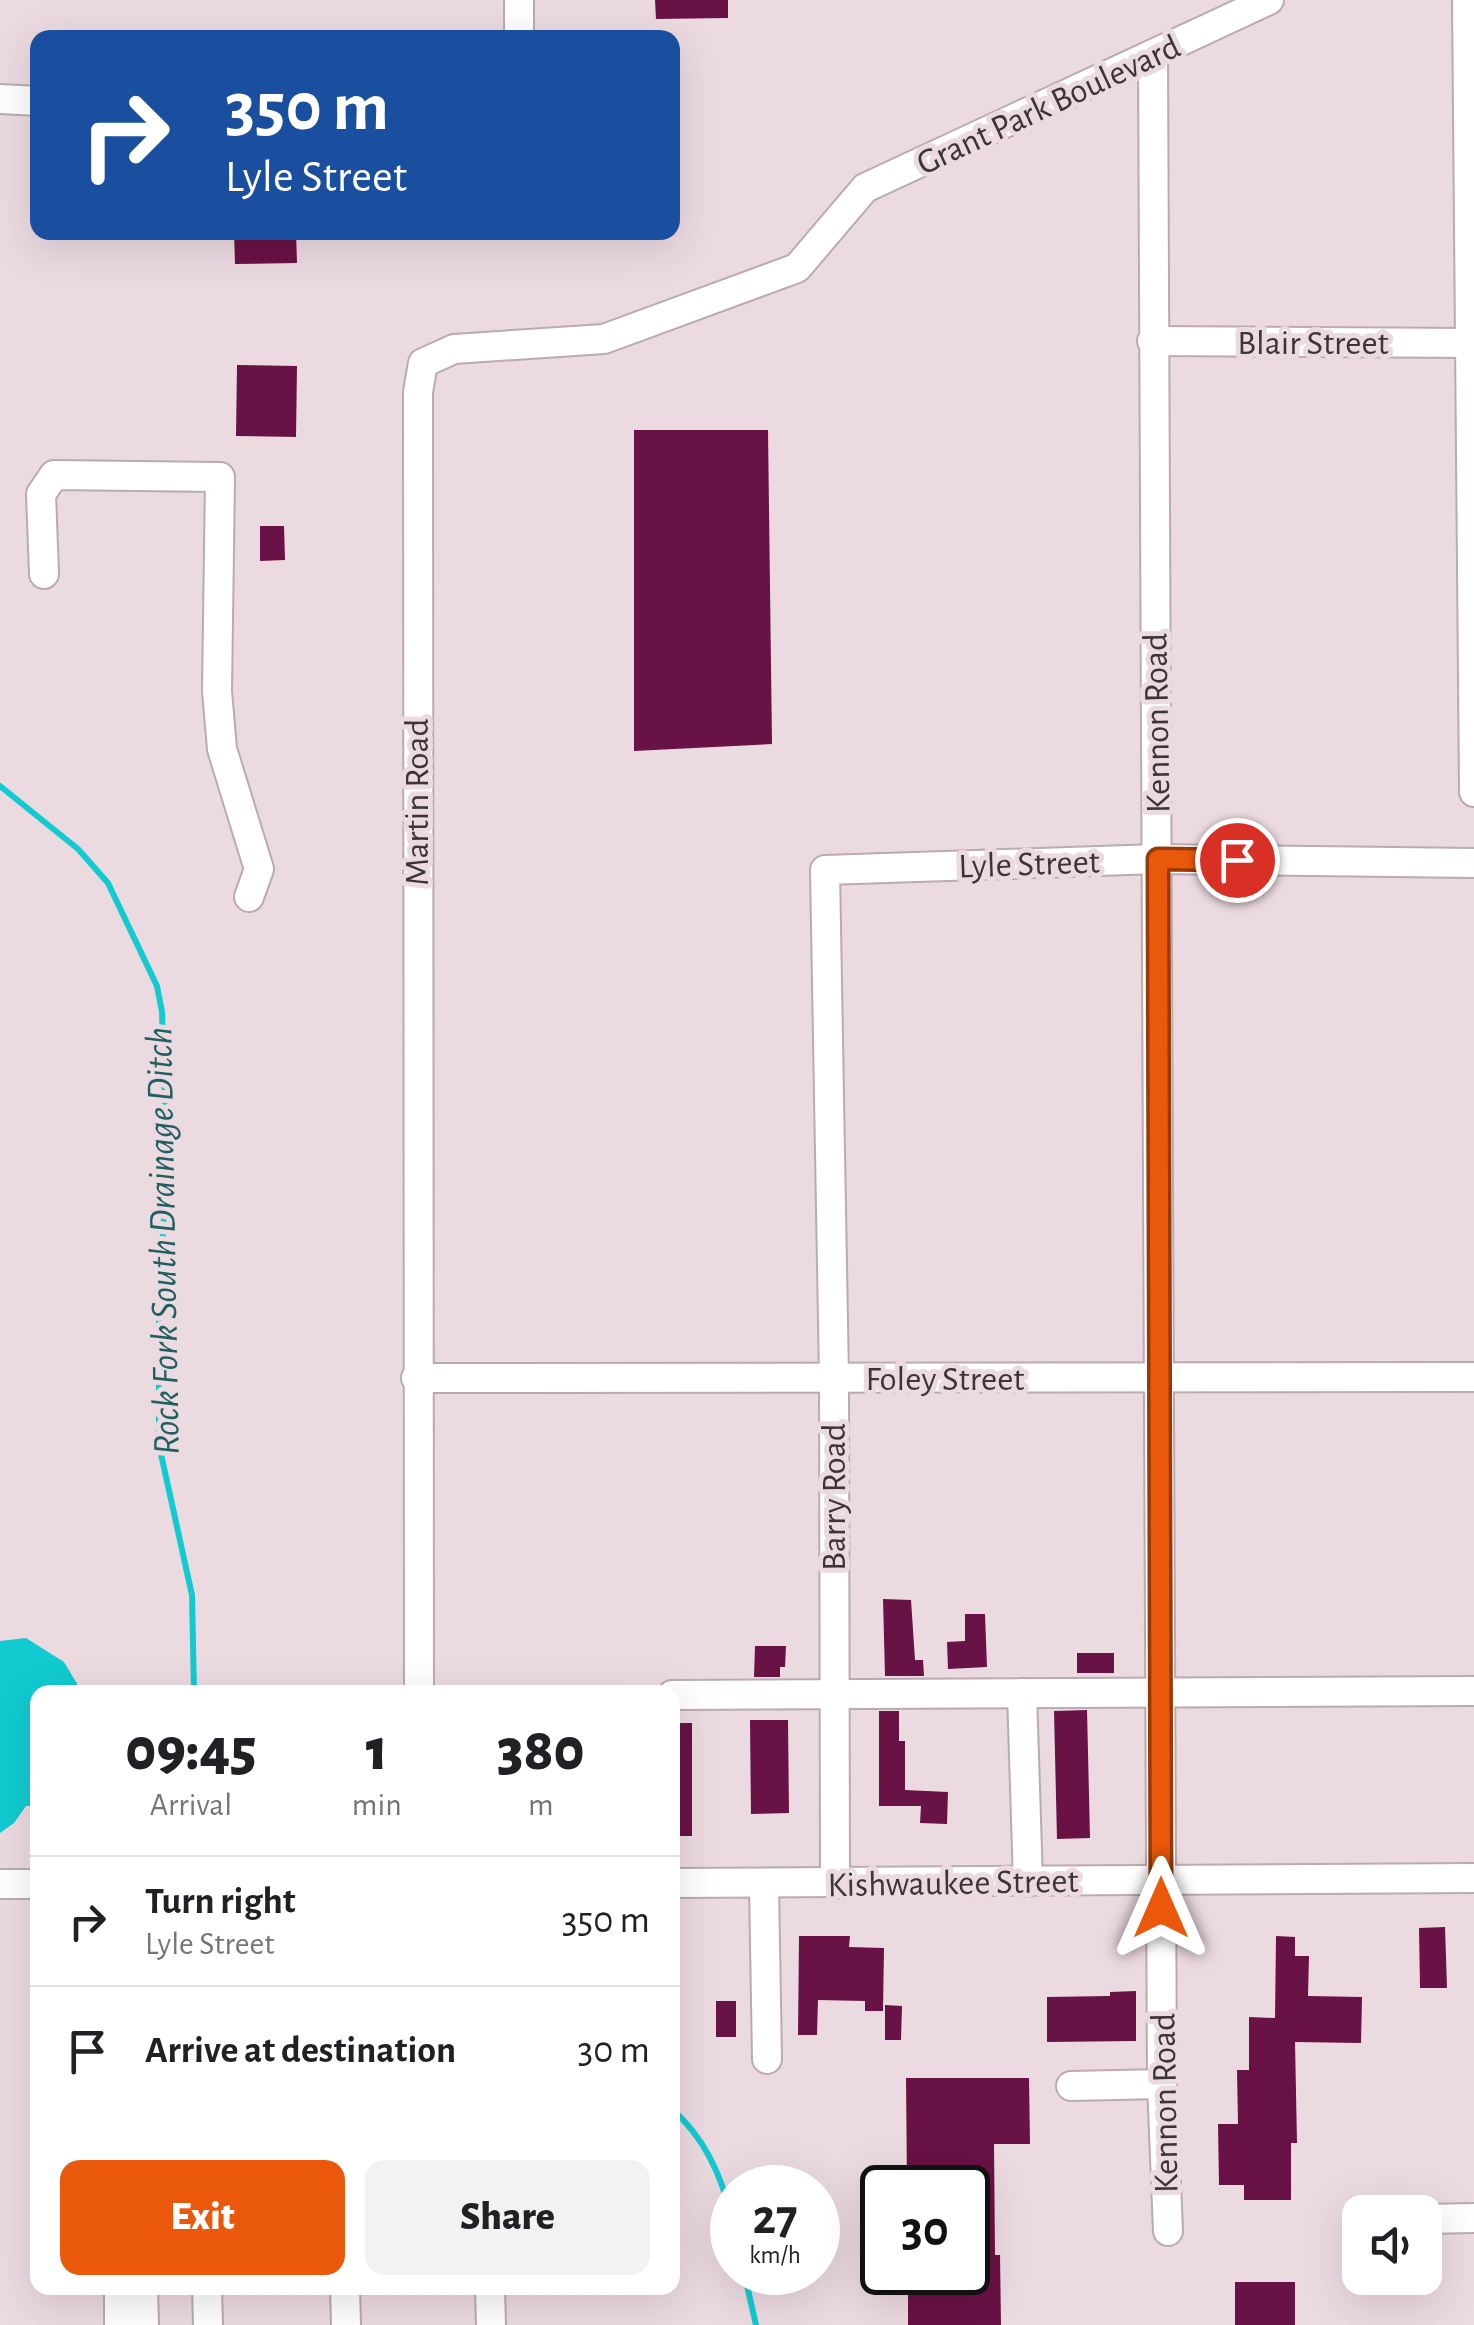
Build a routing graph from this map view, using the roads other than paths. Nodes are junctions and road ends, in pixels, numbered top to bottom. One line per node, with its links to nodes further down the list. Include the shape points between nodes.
1 (519, 0): 4 (street)
2 (1268, 0): 5 (street, Grant Park Boulevard)
3 (1466, 0): 10 (street)
4 (518, 30)
5 (1153, 56): 8 (street, Grant Park Boulevard, via 865,188); 9 (street, Kennon Road)
6 (0, 98): 7 (street)
7 (30, 100)
8 (836, 219): 18 (street, Martin Road, via 797,268 604,339 454,349 423,364)
9 (1152, 341): 10 (street, Blair Street); 13 (street, Kennon Road)
10 (1472, 343): 12 (street)
11 (44, 574): 16 (street, via 40,494 54,475 220,477 217,691 222,749 259,869)
12 (1474, 792)
13 (1158, 859): 14 (street, Lyle Street); 15 (street, Lyle Street); 17 (street, Kennon Road)
14 (1474, 863)
15 (825, 870): 19 (street, Barry Road)
16 (249, 896)
17 (1160, 1376): 19 (street, Foley Street); 20 (street, Foley Street); 22 (street, Kennon Road)
18 (416, 1378): 19 (street, Foley Street); 21 (street, Martin Road)
19 (834, 1378): 26 (street, Barry Road)
20 (1474, 1378)
21 (419, 1685)
22 (1162, 1690): 23 (street); 24 (street); 28 (street, Kennon Road)
23 (1474, 1691)
24 (1022, 1692): 26 (street); 29 (street)
25 (680, 1695): 26 (street)
26 (833, 1696): 32 (street, Barry Road)
27 (1474, 1878): 28 (street, Kishwaukee Street)
28 (1161, 1880): 29 (street, Kishwaukee Street); 34 (street, Kennon Road)
29 (1028, 1882): 32 (street, Kishwaukee Street)
30 (680, 1883): 31 (street, Kishwaukee Street)
31 (764, 1884): 32 (street, Kishwaukee Street); 33 (street)
32 (835, 1884)
33 (767, 2059)
34 (1162, 2084): 35 (street); 38 (street, Kennon Road)
35 (1071, 2086)
36 (1474, 2218): 37 (street)
37 (1442, 2219)
38 (1168, 2230)
39 (119, 2295): 44 (street)
40 (144, 2295): 45 (street)
41 (208, 2295): 46 (street)
42 (345, 2295): 47 (street)
43 (490, 2295): 48 (street)
44 (119, 2325)
45 (144, 2325)
46 (208, 2325)
47 (346, 2325)
48 (491, 2325)

